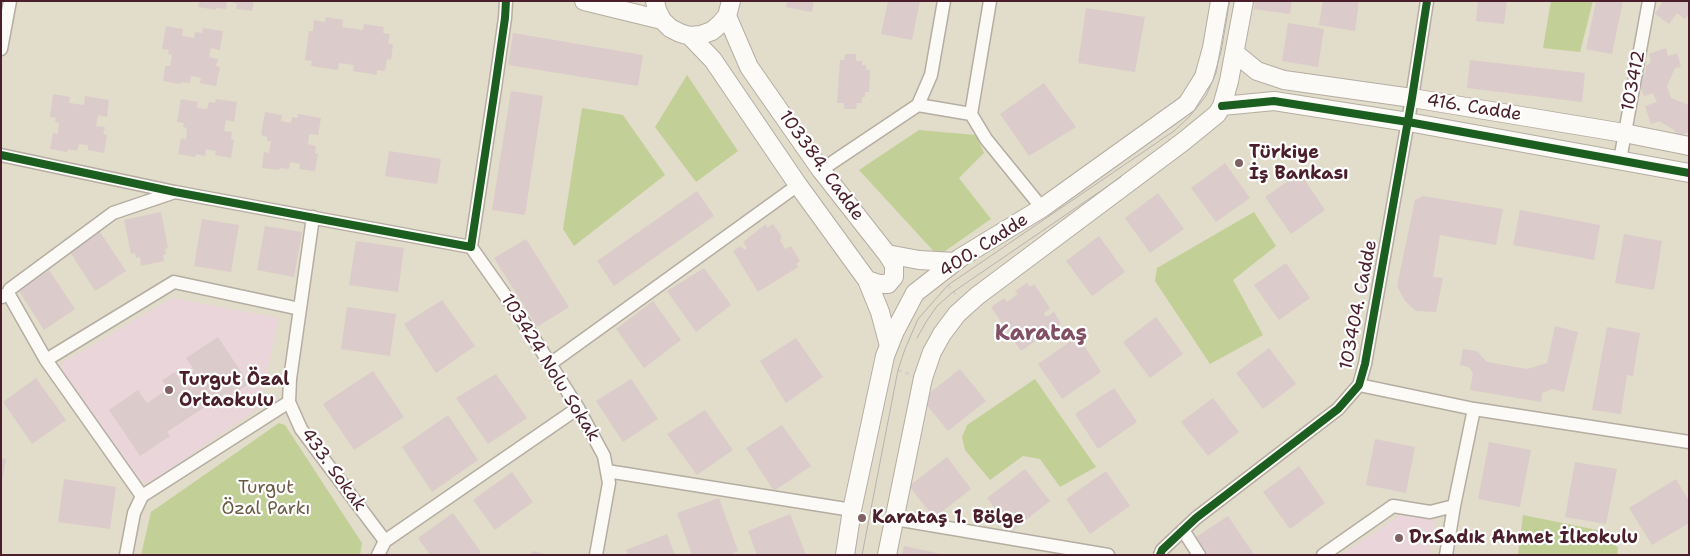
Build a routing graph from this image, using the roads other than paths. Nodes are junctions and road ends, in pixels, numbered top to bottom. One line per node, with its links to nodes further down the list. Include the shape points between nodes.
1 (10, 1): 14 (street)
2 (506, 1): 31 (street)
3 (584, 1): 12 (street)
4 (655, 1): 12 (street)
5 (944, 1): 17 (street, via 931,75)
6 (990, 1): 19 (street)
7 (1220, 1): 29 (street, 400. Cadde, via 1204,77 1186,104)
8 (1244, 1): 15 (street, 400. Cadde)
9 (1427, 1): 16 (street, 103404. Cadde)
10 (1650, 1): 21 (street, 103412)
11 (729, 8): 13 (street, via 712,31); 25 (street, 103384. Cadde, via 749,67)
12 (662, 20): 13 (street, via 670,28)
13 (690, 36): 27 (street, via 713,60)
14 (1, 49)
15 (1235, 54): 16 (street, 416. Cadde, via 1257,70 1284,80); 18 (street, 400. Cadde)
16 (1412, 98): 20 (street, 103404. Cadde); 21 (street, 416. Cadde)
17 (918, 105): 19 (street); 25 (street)
18 (1222, 106): 20 (street, via 1274,102); 49 (street, 400. Cadde, via 1184,141 977,296 942,334 922,378)
19 (971, 114): 29 (street)
20 (1408, 122): 24 (street); 40 (street, 103404. Cadde)
21 (1624, 133): 22 (street, 416. Cadde); 24 (street, 103412)
22 (1689, 146)
23 (1, 155): 28 (street)
24 (1620, 160): 26 (street)
25 (821, 170): 32 (street, 103384. Cadde)
26 (1689, 173)
27 (798, 185): 34 (street); 39 (street)
28 (175, 192): 30 (street); 35 (street, via 113,213)
29 (1042, 208): 33 (street, 400. Cadde)
30 (314, 217): 31 (street); 36 (street, 433. Sokak)
31 (471, 247): 39 (street, 103424 Nolu Sokak)
32 (887, 254): 33 (street); 34 (street, via 894,265 894,277 888,284)
33 (955, 262): 37 (street, 400. Cadde, via 915,293)
34 (866, 280): 37 (street, via 880,312)
35 (4, 295): 38 (street)
36 (300, 309): 38 (street, via 174,282); 41 (street, 433. Sokak)
37 (889, 346): 48 (street, 400. Cadde)
38 (46, 360): 46 (street)
39 (550, 364): 42 (street, 103424 Nolu Sokak)
40 (1359, 384): 43 (street); 50 (street, 103404. Cadde, via 1338,409)
41 (289, 402): 46 (street); 51 (street, 433. Sokak, via 301,429)
42 (578, 408): 45 (street, 103424 Nolu Sokak, via 604,456); 51 (street)
43 (1474, 409): 44 (street); 47 (street)
44 (1689, 442)
45 (607, 472): 48 (street); 54 (street, 103424 Nolu Sokak, via 609,483)
46 (142, 496): 52 (street, via 134,513)
47 (1454, 506): 60 (street, via 1430,512 1393,506); 61 (street)
48 (852, 510): 55 (street, 400. Cadde)
49 (894, 519): 56 (street, 400. Cadde); 57 (street)
50 (1183, 530): 58 (street, 103404. Cadde); 59 (street)
51 (385, 541): 53 (street)
52 (126, 555)
53 (378, 555)
54 (596, 555)
55 (845, 555)
56 (887, 555)
57 (1108, 555)
58 (1160, 555)
59 (1199, 555)
60 (1323, 555)
61 (1446, 555)

